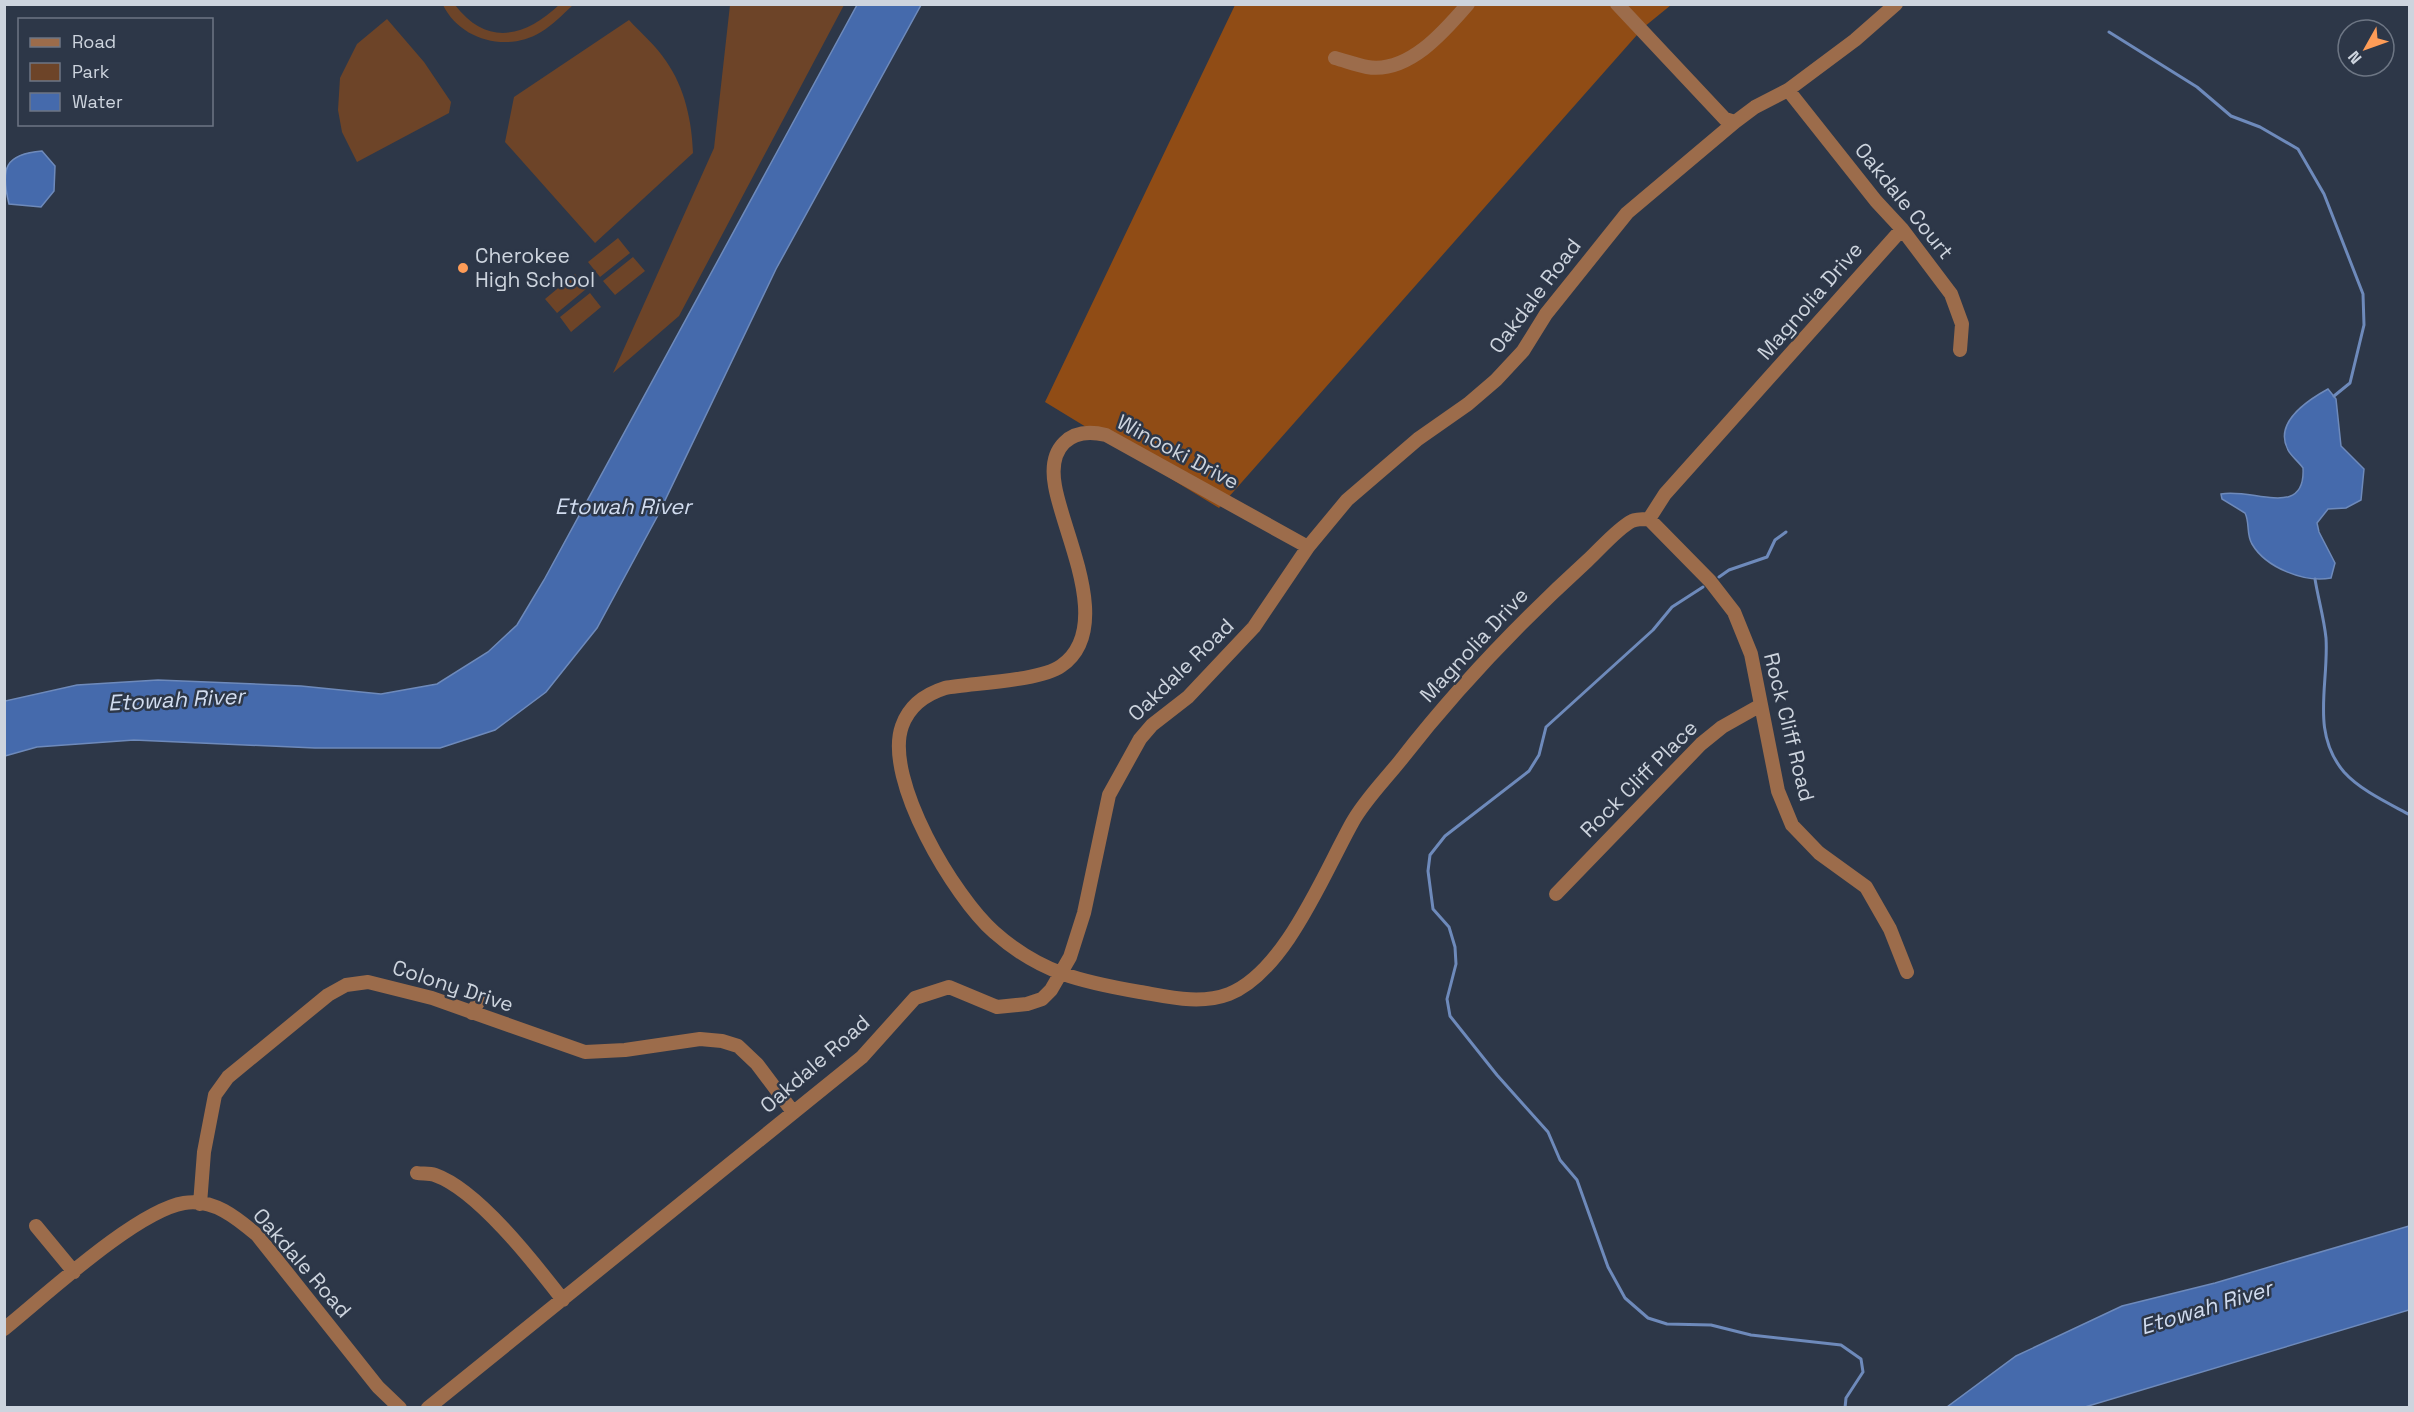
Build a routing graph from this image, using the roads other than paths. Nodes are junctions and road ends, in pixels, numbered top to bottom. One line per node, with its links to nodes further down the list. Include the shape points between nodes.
1 (1468, 4): 4 (street, via 1448,28 1407,60 1369,68)
2 (1617, 4): 6 (street, via 1725,119)
3 (1896, 4): 5 (street, Oakdale Road, via 1856,40)
4 (1335, 58)
5 (1788, 90): 6 (street, Oakdale Road); 7 (street, Oakdale Court)
6 (1735, 122): 10 (street, Oakdale Road, via 1627,213 1546,314 1523,351 1496,380 1347,500)
7 (1902, 229): 8 (street, Oakdale Court, via 1951,294 1962,324); 9 (street, Magnolia Drive, via 1665,494)
8 (1960, 350)
9 (1649, 519): 11 (street, Rock Cliff Road, via 1710,581 1734,612 1751,654); 14 (street, Magnolia Drive, via 1631,521 1552,592 1432,720 1353,821 1331,867 1282,947 1253,980 1230,994 1195,1000)
10 (1308, 547): 14 (street, Oakdale Road, via 1254,627 1188,697 1152,725 1125,762 1109,795 1084,913 1070,957); 14 (street, Winooki Drive, via 1106,435 1077,433 1057,454 1055,486 1083,590 1083,627 1074,654 1050,672 931,692 907,716 901,727 899,747 902,772 918,822 953,883 994,933)
11 (1761, 705): 12 (street, Rock Cliff Place, via 1701,744); 13 (street, Rock Cliff Road, via 1778,791 1792,825 1819,853 1866,887 1890,929)
12 (1556, 894)
13 (1907, 972)
14 (1059, 975): 17 (street, Oakdale Road, via 1042,999 1027,1004 997,1007 949,987 915,998 873,1048)
15 (481, 997): 16 (street)
16 (472, 1013): 17 (street, Colony Drive, via 585,1052 700,1039 722,1041 738,1046 753,1060); 19 (street, Colony Drive, via 368,981 328,995 228,1077 215,1095 204,1152)
17 (794, 1112): 22 (street, Oakdale Road)
18 (417, 1173): 22 (street, via 434,1175 464,1191 524,1250)
19 (200, 1204): 21 (street, Oakdale Road, via 184,1203 145,1218); 24 (street, Oakdale Road, via 235,1216 257,1235 378,1387)
20 (36, 1226): 21 (street)
21 (74, 1272): 23 (street, Oakdale Road)
22 (563, 1300): 25 (street, Oakdale Road)
23 (4, 1329)
24 (400, 1407)
25 (428, 1407)

